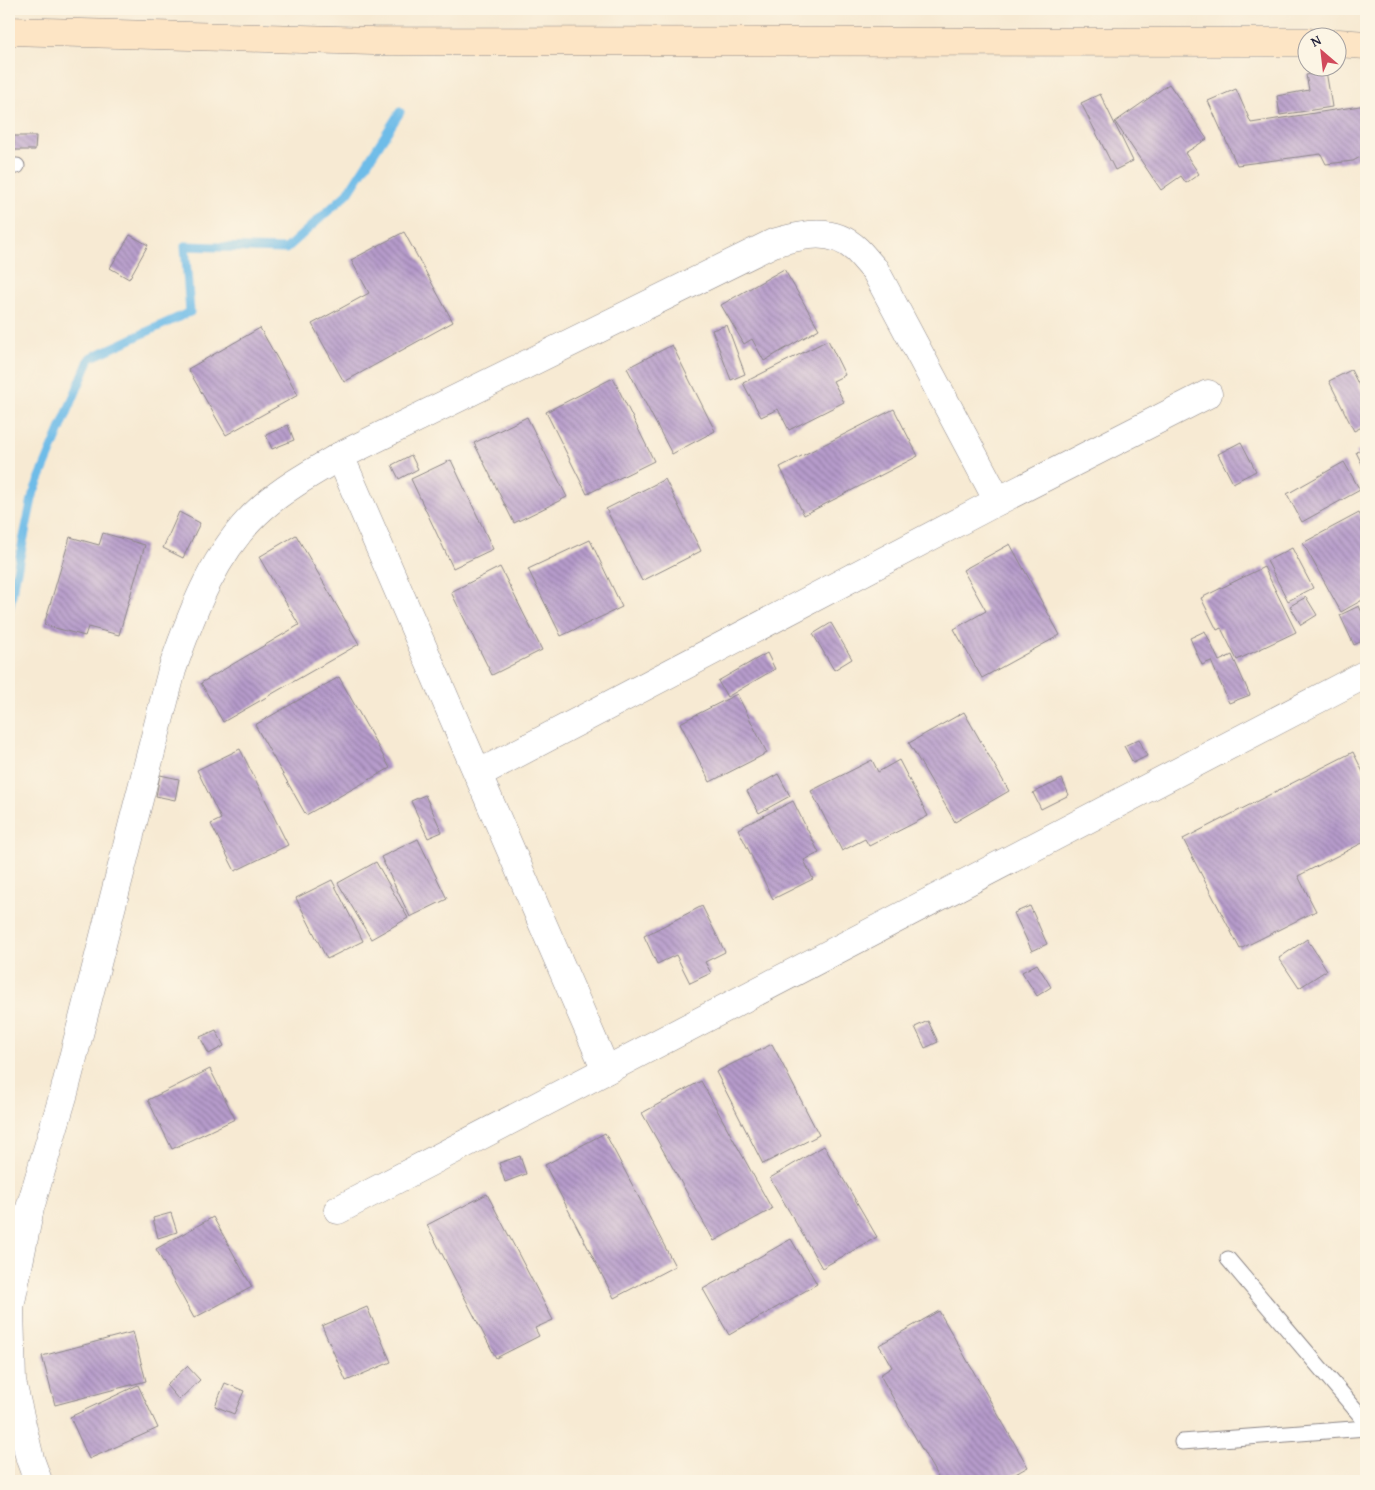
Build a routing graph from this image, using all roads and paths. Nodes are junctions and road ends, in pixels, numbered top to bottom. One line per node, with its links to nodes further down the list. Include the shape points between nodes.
1 (9, 31): 2 (main road, via 383,41)
2 (1298, 42)
3 (1348, 44): 4 (main road)
4 (1366, 45)
5 (1208, 394): 7 (street)
6 (340, 456): 7 (street, via 773,243 804,234 833,236 856,249 875,270); 9 (street); 16 (street, via 262,507 239,532 218,563 191,616 172,670 66,1083 30,1208 10,1307 12,1382)
7 (998, 502): 9 (street)
8 (1366, 674): 10 (street)
9 (478, 774): 10 (street)
10 (606, 1070): 11 (street)
11 (338, 1210)
12 (1228, 1259): 13 (lane)
13 (1366, 1422)
14 (1366, 1428): 15 (lane)
15 (1182, 1442)
16 (38, 1481)

